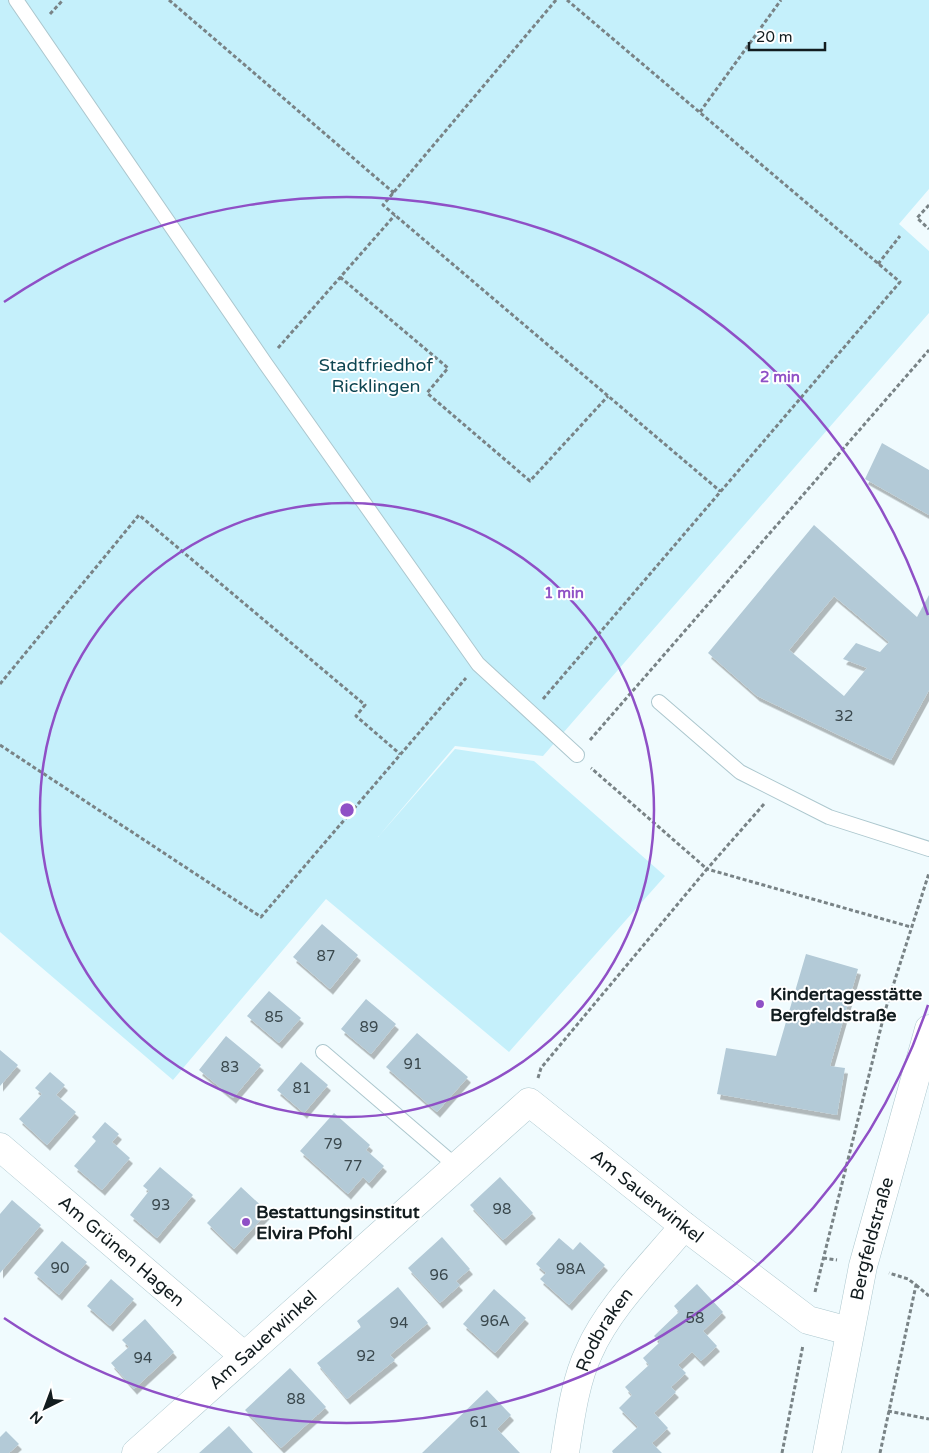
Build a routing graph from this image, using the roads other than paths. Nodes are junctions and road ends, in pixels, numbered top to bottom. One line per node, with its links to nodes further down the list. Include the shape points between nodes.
1 (16, 0): 3 (lane, via 265,363 478,664)
2 (658, 702): 4 (lane, via 740,772 829,817)
3 (577, 755)
4 (929, 849)
5 (929, 1029): 10 (street, Bergfeldstraße, via 863,1266)
6 (324, 1052): 8 (lane)
7 (0, 1147): 11 (street, Am Grünen Hagen)
8 (456, 1166): 9 (street, Am Sauerwinkel, via 529,1102); 11 (street, Am Sauerwinkel)
9 (684, 1226): 10 (street, Am Sauerwinkel, via 808,1320); 13 (street, Rodbraken, via 607,1319 588,1353 572,1408)
10 (849, 1331): 14 (street, Bergfeldstraße)
11 (243, 1355): 12 (street, Am Sauerwinkel)
12 (136, 1453)
13 (565, 1453)
14 (827, 1453)

